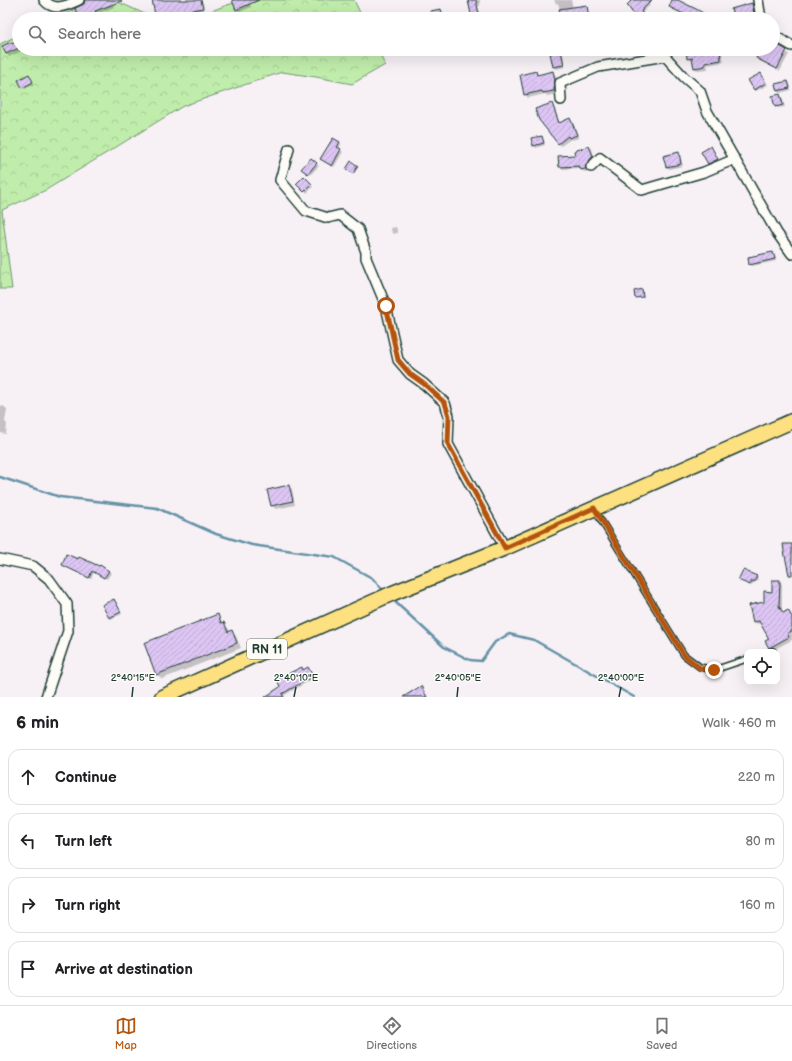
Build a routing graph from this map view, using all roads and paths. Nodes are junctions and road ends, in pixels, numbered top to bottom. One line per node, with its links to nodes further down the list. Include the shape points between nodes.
1 (44, 0): 2 (street, via 57,8)
2 (79, 0)
3 (758, 0): 4 (street)
4 (760, 12)
5 (780, 39): 6 (street)
6 (792, 46)
7 (561, 100): 9 (street, via 560,83 598,67 666,56 684,77 700,90 707,110)
8 (289, 149): 14 (street, via 280,180 306,211 328,218 340,215 358,229 366,258 386,306 398,360 410,374 445,403 449,416 448,444)
9 (735, 159): 10 (street, via 704,172 642,190 600,158); 11 (street, via 777,233)
10 (591, 167)
11 (792, 254)
12 (792, 421): 13 (main road, RN 11)
13 (594, 508): 14 (main road, RN 11); 16 (lane, via 684,655 700,668 714,670)
14 (505, 548): 17 (main road, RN 11, via 393,593)
15 (0, 559): 18 (street, via 33,566 49,579 67,604 68,631)
16 (744, 660)
17 (168, 696)
18 (46, 697)

